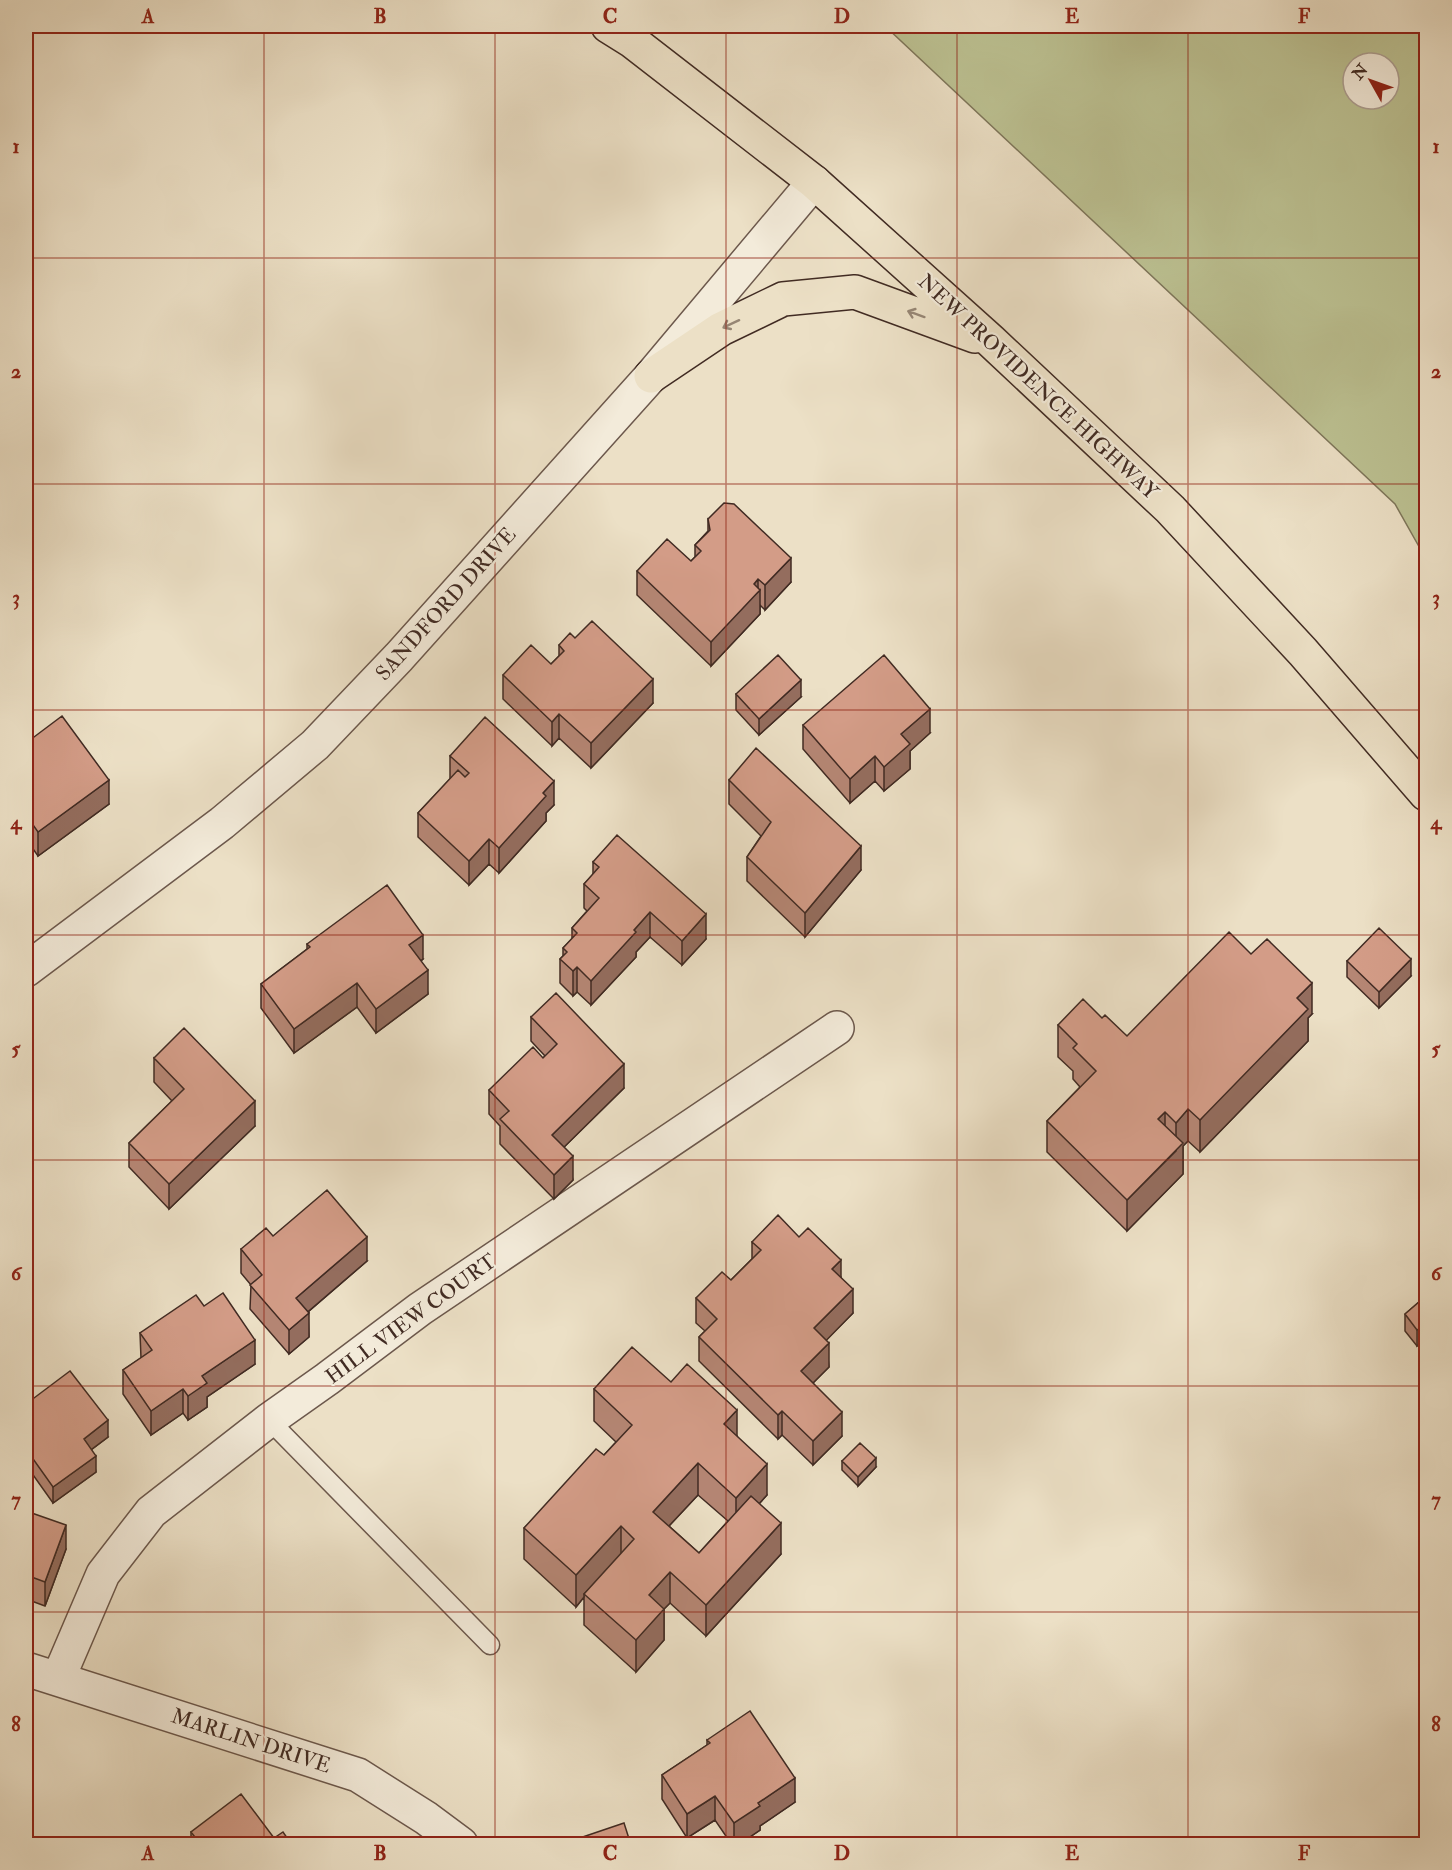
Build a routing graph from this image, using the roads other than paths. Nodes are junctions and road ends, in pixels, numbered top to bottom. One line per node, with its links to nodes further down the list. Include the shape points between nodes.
1 (608, 26): 2 (highway, NEW PROVIDENCE HIGHWAY)
2 (814, 182): 3 (highway, NEW PROVIDENCE HIGHWAY); 4 (street, SANDFORD DRIVE)
3 (991, 342): 4 (highway, one-way to 4, via 855,292 783,299 721,329); 5 (highway, NEW PROVIDENCE HIGHWAY, via 1170,508 1303,652)
4 (651, 376): 6 (street, SANDFORD DRIVE, via 315,745 222,823)
5 (1426, 794)
6 (26, 970)
7 (837, 1028): 8 (street, HILL VIEW COURT, via 420,1309)
8 (269, 1420): 9 (lane); 11 (street, HILL VIEW COURT, via 151,1512 103,1574)
9 (490, 1645)
10 (26, 1669): 11 (street, MARLIN DRIVE)
11 (58, 1679): 12 (street, MARLIN DRIVE, via 358,1775)
12 (461, 1845)

